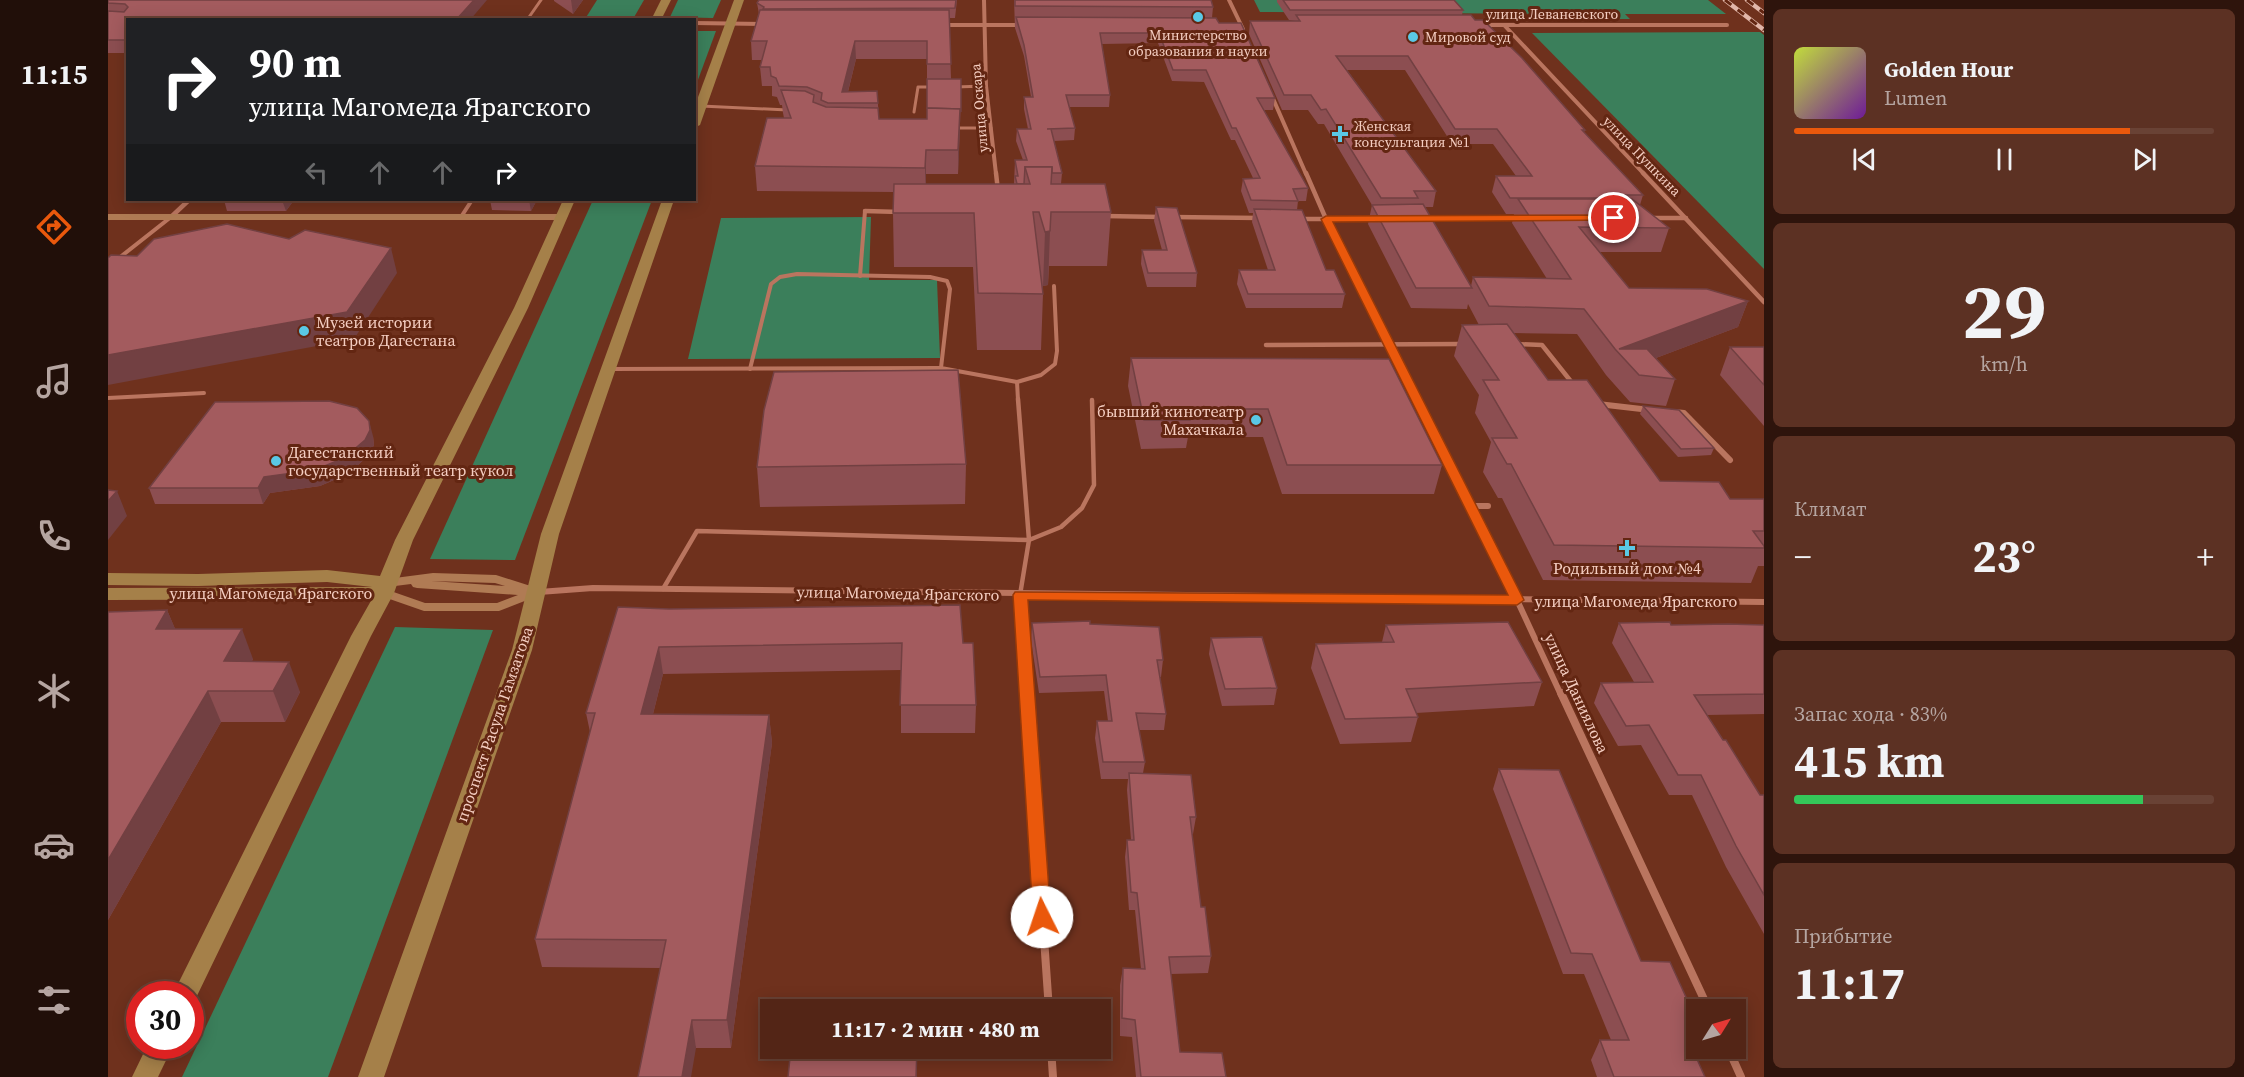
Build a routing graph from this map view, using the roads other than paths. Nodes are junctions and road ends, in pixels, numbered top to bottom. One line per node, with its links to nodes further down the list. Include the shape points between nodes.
1 (541, 0): 6 (lane)
2 (666, 0): 7 (main road)
3 (739, 0): 9 (main road)
4 (984, 0): 13 (street, улица Оскара)
5 (1229, 0): 16 (street)
6 (528, 18)
7 (657, 18)
8 (696, 23): 9 (street)
9 (730, 24): 10 (street); 25 (main road)
10 (765, 24)
11 (1470, 24): 18 (street, улица Леваневского)
12 (938, 25): 13 (street)
13 (984, 25): 14 (street); 23 (street, улица Оскара)
14 (1031, 25)
15 (1230, 25): 16 (street)
16 (1241, 25): 17 (street); 20 (street)
17 (1253, 25)
18 (1504, 25): 19 (street, улица Леваневского); 46 (street, улица Пушкина)
19 (1726, 25)
20 (1246, 36)
21 (940, 87): 27 (lane, via 918,87)
22 (952, 87): 23 (lane)
23 (986, 87): 30 (street, улица Оскара)
24 (1270, 90): 48 (street, улица Даниялова)
25 (701, 106): 26 (lane); 28 (main road)
26 (795, 110)
27 (914, 112)
28 (696, 120)
29 (956, 128): 30 (lane)
30 (991, 128): 31 (street, улица Оскара)
31 (998, 192)
32 (188, 201): 41 (street)
33 (471, 201): 39 (lane)
34 (569, 201): 42 (main road)
35 (668, 201): 60 (main road, проспект Расула Гамзатова)
36 (865, 211): 37 (street); 52 (lane)
37 (910, 212)
38 (1094, 215): 43 (street)
39 (461, 217): 41 (main road); 42 (main road)
40 (108, 218): 41 (main road)
41 (169, 218): 42 (main road); 51 (lane)
42 (561, 218): 73 (main road, via 521,308 404,540)
43 (1268, 218)
44 (1530, 218): 50 (street)
45 (1638, 218): 46 (street)
46 (1686, 218): 54 (street, улица Пушкина)
47 (1291, 219): 48 (street)
48 (1326, 219): 49 (street); 58 (street, улица Даниялова)
49 (1386, 219)
50 (1422, 219)
51 (116, 260)
52 (860, 276): 59 (lane, via 930,277 947,281 950,289); 61 (lane, via 797,274 780,277 771,284)
53 (1054, 286): 62 (lane, via 1055,364 1041,375)
54 (1764, 302)
55 (1466, 344): 58 (street)
56 (1510, 344): 64 (street, via 1542,345)
57 (1266, 345): 58 (street)
58 (1389, 345): 69 (street, улица Даниялова)
59 (941, 368): 61 (lane); 62 (lane)
60 (608, 369): 61 (lane); 75 (main road, проспект Расула Гамзатова, via 550,534)
61 (750, 369)
62 (1017, 382): 71 (lane)
63 (204, 393): 65 (lane)
64 (1580, 394)
65 (108, 398)
66 (1092, 400): 71 (lane, via 1094,485 1082,508 1061,527)
67 (1587, 403): 68 (street, via 1684,413)
68 (1730, 460)
69 (1470, 506): 70 (street); 78 (street, улица Даниялова)
70 (1488, 506)
71 (1029, 540): 74 (lane, via 697,531); 77 (lane)
72 (108, 579): 73 (main road, улица Магомеда Ярагского, via 327,576)
73 (386, 588): 75 (main road, улица Магомеда Ярагского); 75 (main road, улица Магомеда Ярагского, via 424,607 499,607); 76 (main road, улица Магомеда Ярагского); 80 (main road)
74 (663, 589): 75 (street, улица Магомеда Ярагского); 77 (street, улица Магомеда Ярагского)
75 (536, 592): 87 (main road, проспект Расула Гамзатова, via 522,650)
76 (108, 594)
77 (1020, 595): 78 (street, улица Магомеда Ярагского); 81 (street)
78 (1517, 600): 79 (street, улица Магомеда Ярагского); 82 (street, улица Даниялова)
79 (1764, 602)
80 (191, 981)
81 (1048, 999)
82 (1704, 999)
83 (154, 1059): 86 (main road)
84 (1052, 1059): 88 (street)
85 (1733, 1059): 89 (street)
86 (145, 1077)
87 (372, 1077)
88 (1053, 1077)
89 (1741, 1077)

